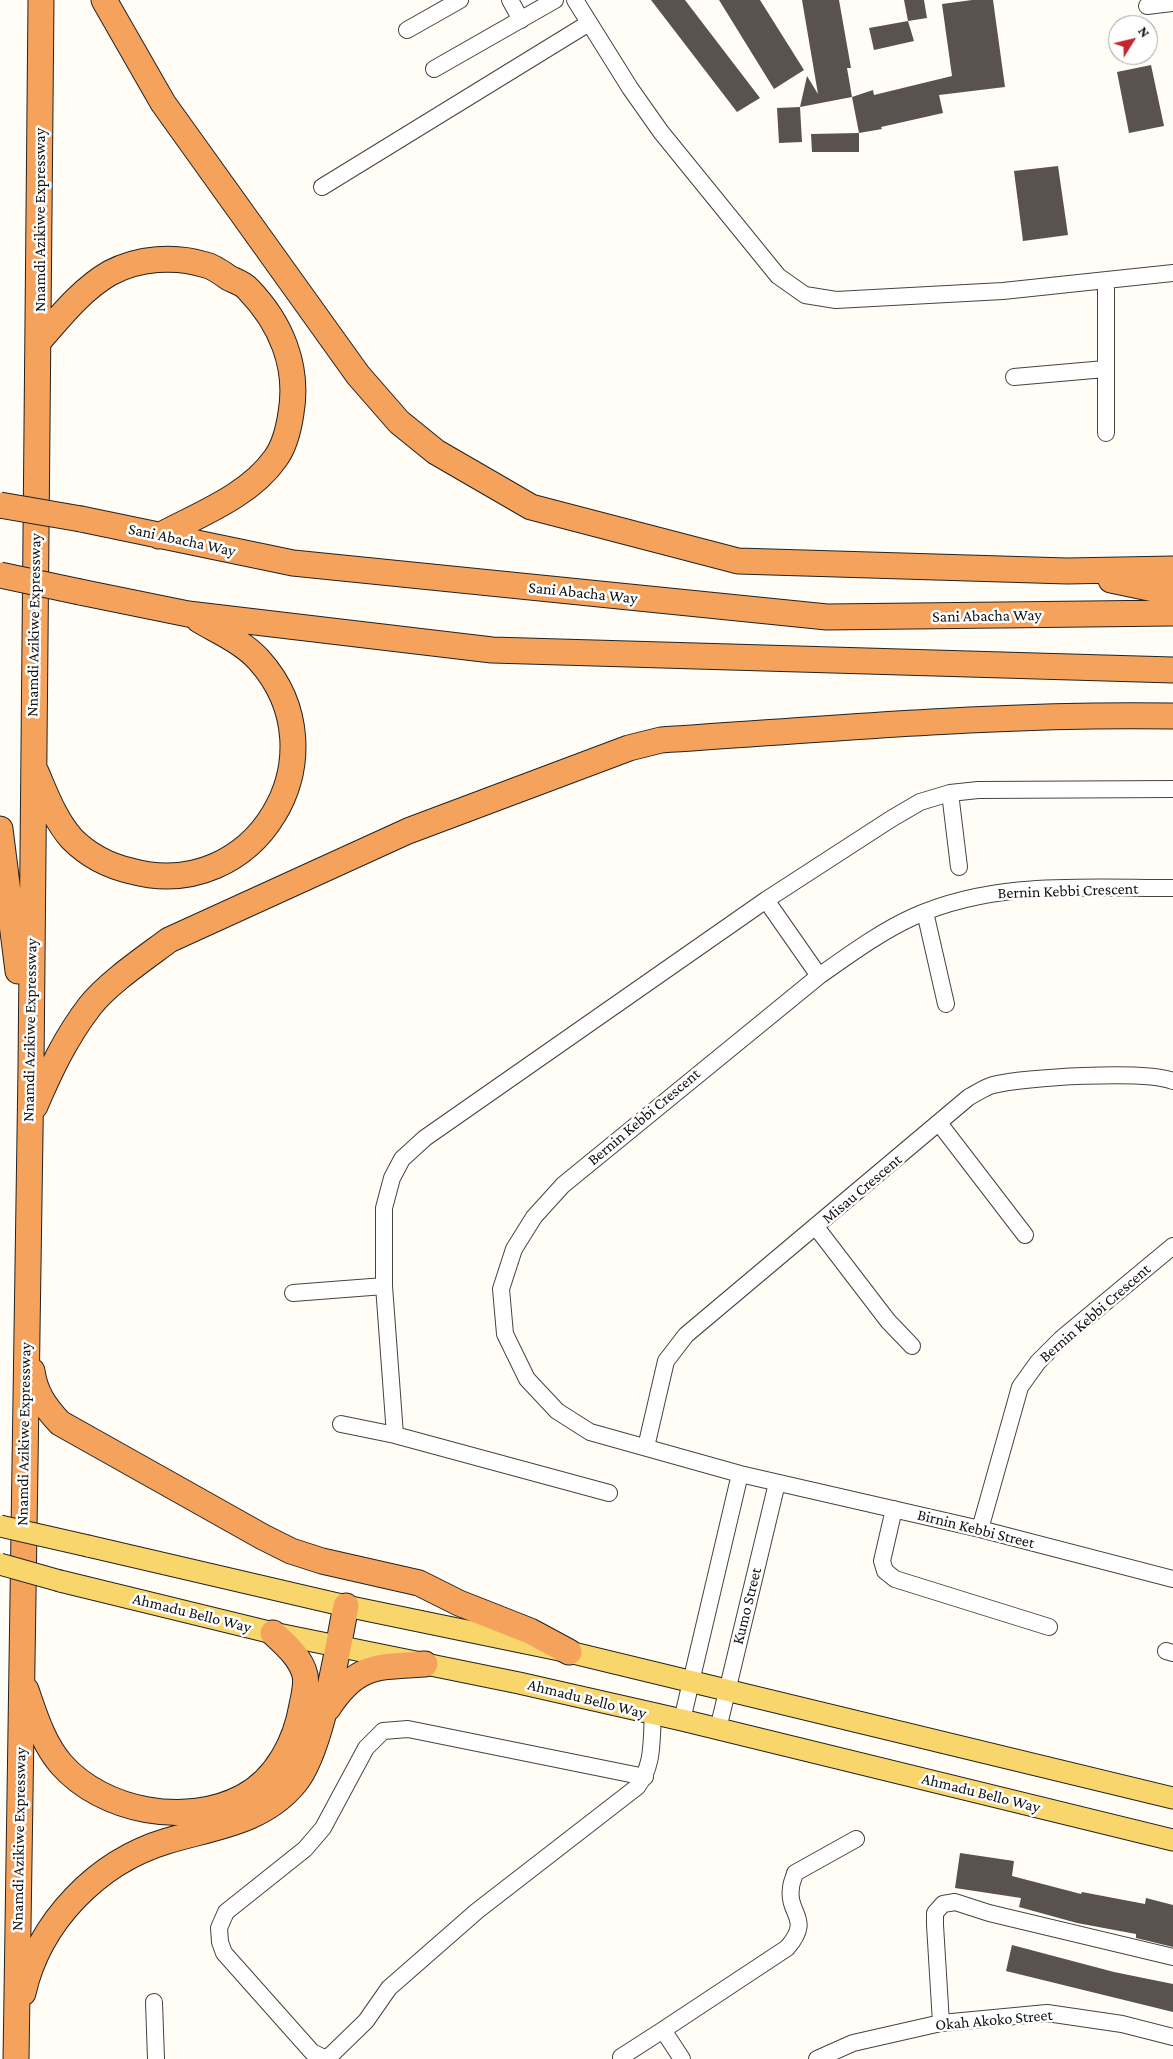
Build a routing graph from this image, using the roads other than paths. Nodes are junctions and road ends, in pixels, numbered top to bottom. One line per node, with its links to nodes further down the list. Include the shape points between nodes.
1 (41, 0): 16 (highway, Nnamdi Azikiwe Expressway)
2 (104, 0): 23 (highway, via 163,103 358,375 399,422 436,452 531,507 738,561)
3 (460, 0): 11 (street)
4 (510, 0): 9 (street)
5 (555, 0): 9 (street)
6 (575, 0): 10 (street)
7 (1173, 3): 8 (street)
8 (1147, 6)
9 (521, 20): 12 (street)
10 (589, 23): 13 (street); 15 (street, via 661,132 778,276 805,295 836,300)
11 (407, 30)
12 (434, 69)
13 (322, 187)
14 (1173, 273): 15 (street)
15 (1106, 280): 17 (street)
16 (39, 341): 21 (highway, via 92,285 111,272 140,262 163,259 207,265 247,288 272,318 291,360 294,393 289,426 276,458 258,478 230,497); 32 (highway, Nnamdi Azikiwe Expressway)
17 (1105, 370): 18 (street); 19 (street)
18 (1014, 378)
19 (1106, 433)
20 (0, 505): 21 (highway, Sani Abacha Way, bridge)
21 (159, 536): 26 (highway, Sani Abacha Way, via 293,563 826,618)
22 (1173, 569): 23 (highway)
23 (1067, 571): 25 (highway)
24 (0, 575): 27 (highway, bridge)
25 (1173, 593)
26 (1173, 613)
27 (188, 614): 28 (highway, via 492,650); 32 (highway, via 240,644 259,660 283,696 292,723 291,779 266,827 237,855 216,867 178,876 150,876 114,867 72,838 55,815)
28 (1173, 670)
29 (1173, 702): 30 (highway)
30 (1100, 714): 31 (highway); 44 (highway, via 661,740 629,748 408,831 169,940 134,966 91,1005 56,1057)
31 (1173, 716)
32 (32, 765): 42 (highway, Nnamdi Azikiwe Expressway)
33 (1173, 790): 34 (street, via 978,790)
34 (950, 793): 36 (street); 38 (street, via 920,802)
35 (0, 829): 42 (highway)
36 (959, 868)
37 (1173, 888): 39 (street, Bernin Kebbi Crescent, via 1006,891 966,898)
38 (766, 900): 40 (street); 49 (street, via 424,1138 402,1159 392,1178 384,1208)
39 (925, 912): 40 (street, Bernin Kebbi Crescent, via 864,945); 41 (street)
40 (819, 976): 55 (street, Bernin Kebbi Crescent, via 563,1185 534,1217 514,1249 501,1289 505,1334 527,1379 557,1411 590,1432)
41 (946, 1004)
42 (31, 1068): 44 (highway, Nnamdi Azikiwe Expressway)
43 (1173, 1081): 45 (street, Misau Crescent, via 1134,1075 991,1085 969,1097)
44 (30, 1118): 51 (highway, Nnamdi Azikiwe Expressway)
45 (939, 1122): 46 (street, Misau Crescent); 47 (street)
46 (816, 1227): 52 (street, via 888,1321); 55 (street, Misau Crescent, via 686,1335 671,1354 666,1361)
47 (1025, 1235)
48 (1173, 1246): 61 (street, Bernin Kebbi Crescent, via 1061,1339 1020,1386)
49 (384, 1286): 50 (street); 54 (street)
50 (293, 1293)
51 (26, 1325): 68 (highway, via 37,1393 46,1409 60,1423 78,1434 292,1551 419,1583 530,1631); 69 (highway, Nnamdi Azikiwe Expressway)
52 (912, 1346)
53 (341, 1424): 54 (street)
54 (395, 1435): 58 (street)
55 (646, 1447): 56 (street, Bernin Kebbi Crescent)
56 (740, 1474): 57 (street, Bernin Kebbi Crescent); 71 (street)
57 (777, 1483): 59 (street, Birnin Kebbi Street); 72 (street, Kumo Street)
58 (609, 1493)
59 (894, 1509): 61 (street, Birnin Kebbi Street); 65 (street, via 882,1561 886,1571 895,1579)
60 (0, 1526): 64 (main road, bridge)
61 (980, 1529): 63 (street, Birnin Kebbi Street)
62 (0, 1564): 66 (main road, Ahmadu Bello Way, bridge)
63 (1173, 1579)
64 (346, 1606): 67 (highway); 68 (main road)
65 (1049, 1627)
66 (273, 1633): 67 (main road, Ahmadu Bello Way); 69 (highway, via 296,1656 305,1674 300,1722 290,1748 269,1777 244,1797 212,1809 183,1811 130,1807 79,1781 46,1743 26,1690)
67 (338, 1647): 70 (main road, Ahmadu Bello Way); 74 (highway)
68 (569, 1652): 71 (main road)
69 (21, 1653): 83 (highway, Nnamdi Azikiwe Expressway)
70 (425, 1664): 73 (main road, Ahmadu Bello Way); 74 (highway, via 363,1672 348,1682)
71 (690, 1680): 72 (main road); 75 (street)
72 (727, 1689): 76 (street, Kumo Street); 78 (main road)
73 (653, 1716): 75 (main road, Ahmadu Bello Way); 77 (street, via 650,1766)
74 (321, 1719): 83 (highway, via 311,1755 296,1782 259,1814 134,1853 89,1884 60,1916 44,1942 27,1976)
75 (682, 1720): 76 (main road, Ahmadu Bello Way)
76 (718, 1729): 80 (main road, Ahmadu Bello Way)
77 (645, 1777): 77 (street, via 637,1787 477,1911 388,1988 366,2021 341,2047 324,2058 312,2052 224,1953 219,1928 226,1912 305,1849 323,1828 366,1748 383,1731 408,1729)
78 (1173, 1798)
79 (856, 1839): 85 (street, via 795,1873 790,1890 799,1926 796,1937 787,1948)
80 (1173, 1840)
81 (1173, 1957): 84 (street, via 955,1902 943,1904 935,1913 934,1925)
82 (154, 2002): 89 (street)
83 (16, 2022): 88 (highway, Nnamdi Azikiwe Expressway)
84 (941, 2023): 86 (street, Okah Akoko Street, via 1047,2013 1122,2024); 91 (street, Okah Akoko Street, via 853,2043)
85 (663, 2030): 87 (street); 90 (street)
86 (1173, 2037)
87 (621, 2057)
88 (16, 2059)
89 (156, 2059)
90 (682, 2059)
91 (817, 2059)

